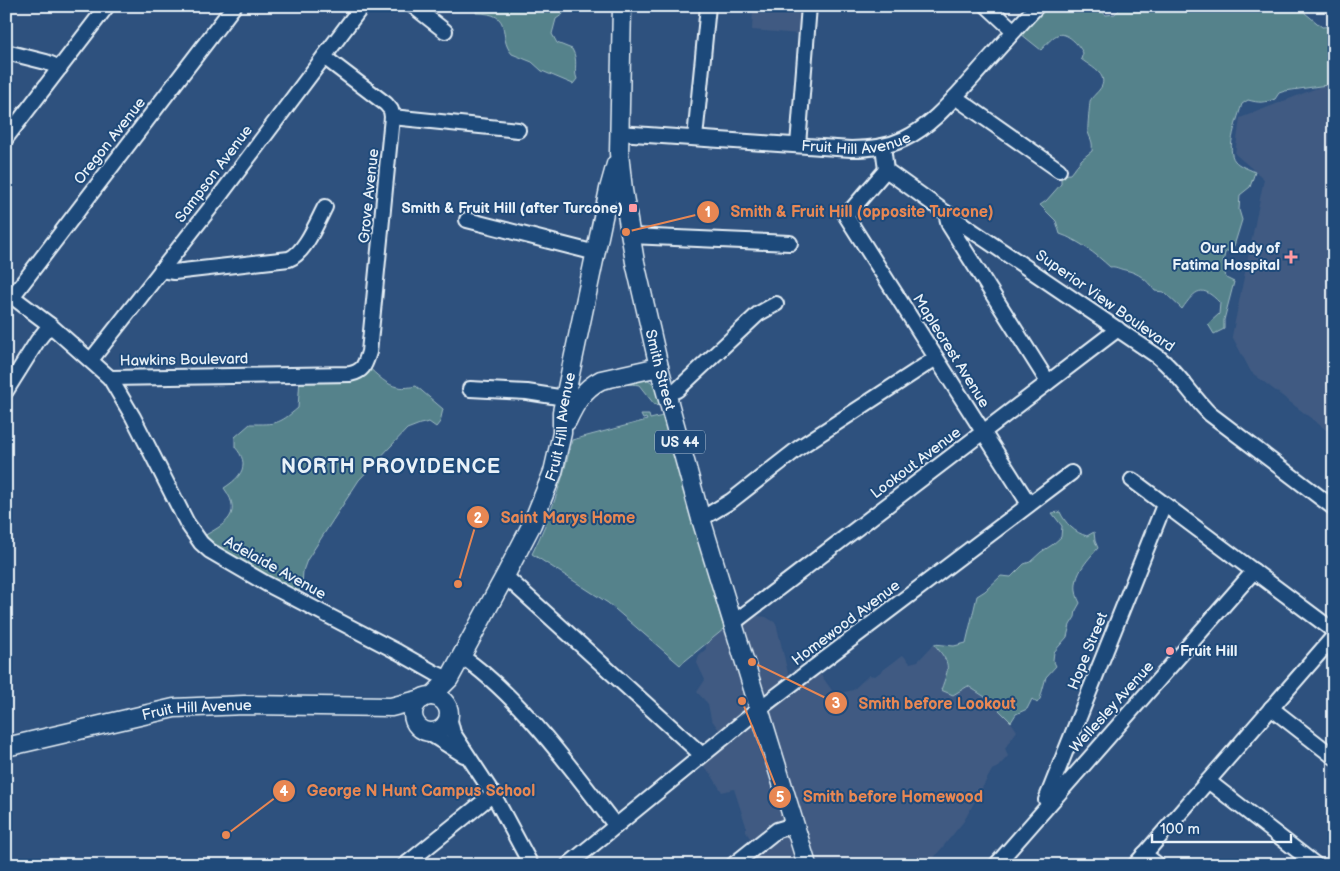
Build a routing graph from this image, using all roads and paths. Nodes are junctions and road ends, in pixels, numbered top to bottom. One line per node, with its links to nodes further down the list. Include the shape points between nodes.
1 (107, 6): 14 (street)
2 (234, 6): 33 (street, Oregon Avenue)
3 (362, 6): 13 (street, Sampson Avenue)
4 (413, 6): 11 (street)
5 (622, 6): 18 (main road, Smith Street / US 44)
6 (708, 6): 20 (street)
7 (809, 6): 21 (street)
8 (987, 6): 10 (street)
9 (1037, 6): 10 (street, Fruit Hill Avenue)
10 (1014, 30): 15 (street, Fruit Hill Avenue)
11 (445, 31)
12 (6, 52): 14 (street)
13 (324, 57): 16 (street, via 386,104); 32 (street, Sampson Avenue)
14 (60, 68): 19 (street)
15 (955, 97): 22 (street, Fruit Hill Avenue, via 921,128 904,139); 25 (street)
16 (392, 117): 17 (street); 41 (street, Grove Avenue, via 369,352)
17 (518, 130)
18 (619, 133): 20 (street, Fruit Hill Avenue); 23 (main road, Smith Street / US 44)
19 (6, 138)
20 (695, 138): 21 (street, Fruit Hill Avenue)
21 (798, 145): 22 (street, Fruit Hill Avenue, via 851,149)
22 (883, 146): 24 (street)
23 (619, 153): 29 (main road, Smith Street / US 44); 31 (main road, Fruit Hill Avenue)
24 (886, 170): 27 (street, Superior View Boulevard); 38 (street, Maplecrest Avenue, via 846,216)
25 (1059, 170)
26 (325, 207): 32 (street, via 302,248 293,257 174,272)
27 (946, 213): 36 (street, Superior View Boulevard); 44 (street, via 949,224)
28 (467, 220): 31 (street)
29 (630, 236): 30 (street); 40 (main road, Smith Street / US 44)
30 (790, 243)
31 (596, 253): 37 (main road, Fruit Hill Avenue)
32 (161, 270): 39 (street, Sampson Avenue)
33 (9, 295): 35 (street, Hawkins Boulevard)
34 (776, 304): 47 (street, via 758,314 677,390)
35 (50, 325): 39 (street, Hawkins Boulevard); 46 (street)
36 (1118, 329): 44 (street, Lookout Avenue); 55 (street, Superior View Boulevard, via 1166,363 1197,401 1225,426)
37 (573, 358): 43 (main road, via 589,376); 48 (main road, Fruit Hill Avenue)
38 (936, 358): 49 (street, Maplecrest Avenue); 56 (street, via 800,446 731,501)
39 (90, 360): 42 (street, Hawkins Boulevard)
40 (659, 366): 43 (main road); 47 (main road, Smith Street / US 44)
41 (362, 369): 42 (street, Hawkins Boulevard, via 350,374)
42 (110, 378): 63 (street, Adelaide Avenue, via 186,523 201,543 267,584)
43 (601, 380): 50 (main road, via 578,399)
44 (1048, 382): 49 (street, Lookout Avenue)
45 (470, 389): 48 (street)
46 (6, 391)
47 (666, 394): 56 (main road, Smith Street / US 44)
48 (565, 398): 50 (main road, Fruit Hill Avenue)
49 (983, 432): 53 (street, Maplecrest Avenue); 59 (street, Lookout Avenue)
50 (562, 433): 58 (main road, Fruit Hill Avenue, via 545,494)
51 (1071, 472): 53 (street, Homewood Avenue)
52 (1132, 480): 54 (street)
53 (1029, 504): 67 (street, Homewood Avenue)
54 (1164, 505): 57 (street); 75 (street, Hope Street)
55 (1334, 508)
56 (701, 519): 59 (main road, Smith Street / US 44)
57 (1254, 571): 60 (street); 75 (street, Wellesley Avenue)
58 (505, 576): 62 (main road, Fruit Hill Avenue); 70 (street)
59 (733, 623): 67 (main road, Smith Street / US 44)
60 (1334, 631)
61 (1334, 636): 66 (street)
62 (461, 656): 63 (main road, Fruit Hill Avenue); 77 (street, via 521,710)
63 (448, 679): 64 (main road, Fruit Hill Avenue)
64 (437, 704): 65 (main road, Fruit Hill Avenue); 68 (main road, via 415,706); 68 (main road, via 442,728 433,732); 71 (street)
65 (391, 707): 68 (main road, Fruit Hill Avenue); 69 (main road, Fruit Hill Avenue, via 244,705 174,708)
66 (1271, 708): 72 (street); 73 (street)
67 (759, 709): 70 (street, Homewood Avenue); 76 (main road, Smith Street / US 44)
68 (419, 726): 71 (street)
69 (6, 747)
70 (702, 755): 77 (street, Homewood Avenue)
71 (467, 757): 74 (street)
72 (1334, 757)
73 (1208, 781): 78 (street); 87 (street)
74 (493, 794): 79 (street); 80 (street)
75 (1042, 810): 84 (street, Wellesley Avenue)
76 (794, 825): 82 (street, via 777,830); 83 (main road, Smith Street / US 44)
77 (616, 826): 81 (street, Homewood Avenue)
78 (1144, 854): 85 (street); 86 (street)
79 (405, 865)
80 (531, 865)
81 (568, 865)
82 (733, 865)
83 (807, 865)
84 (996, 865)
85 (1135, 865)
86 (1158, 865)
87 (1316, 865)

